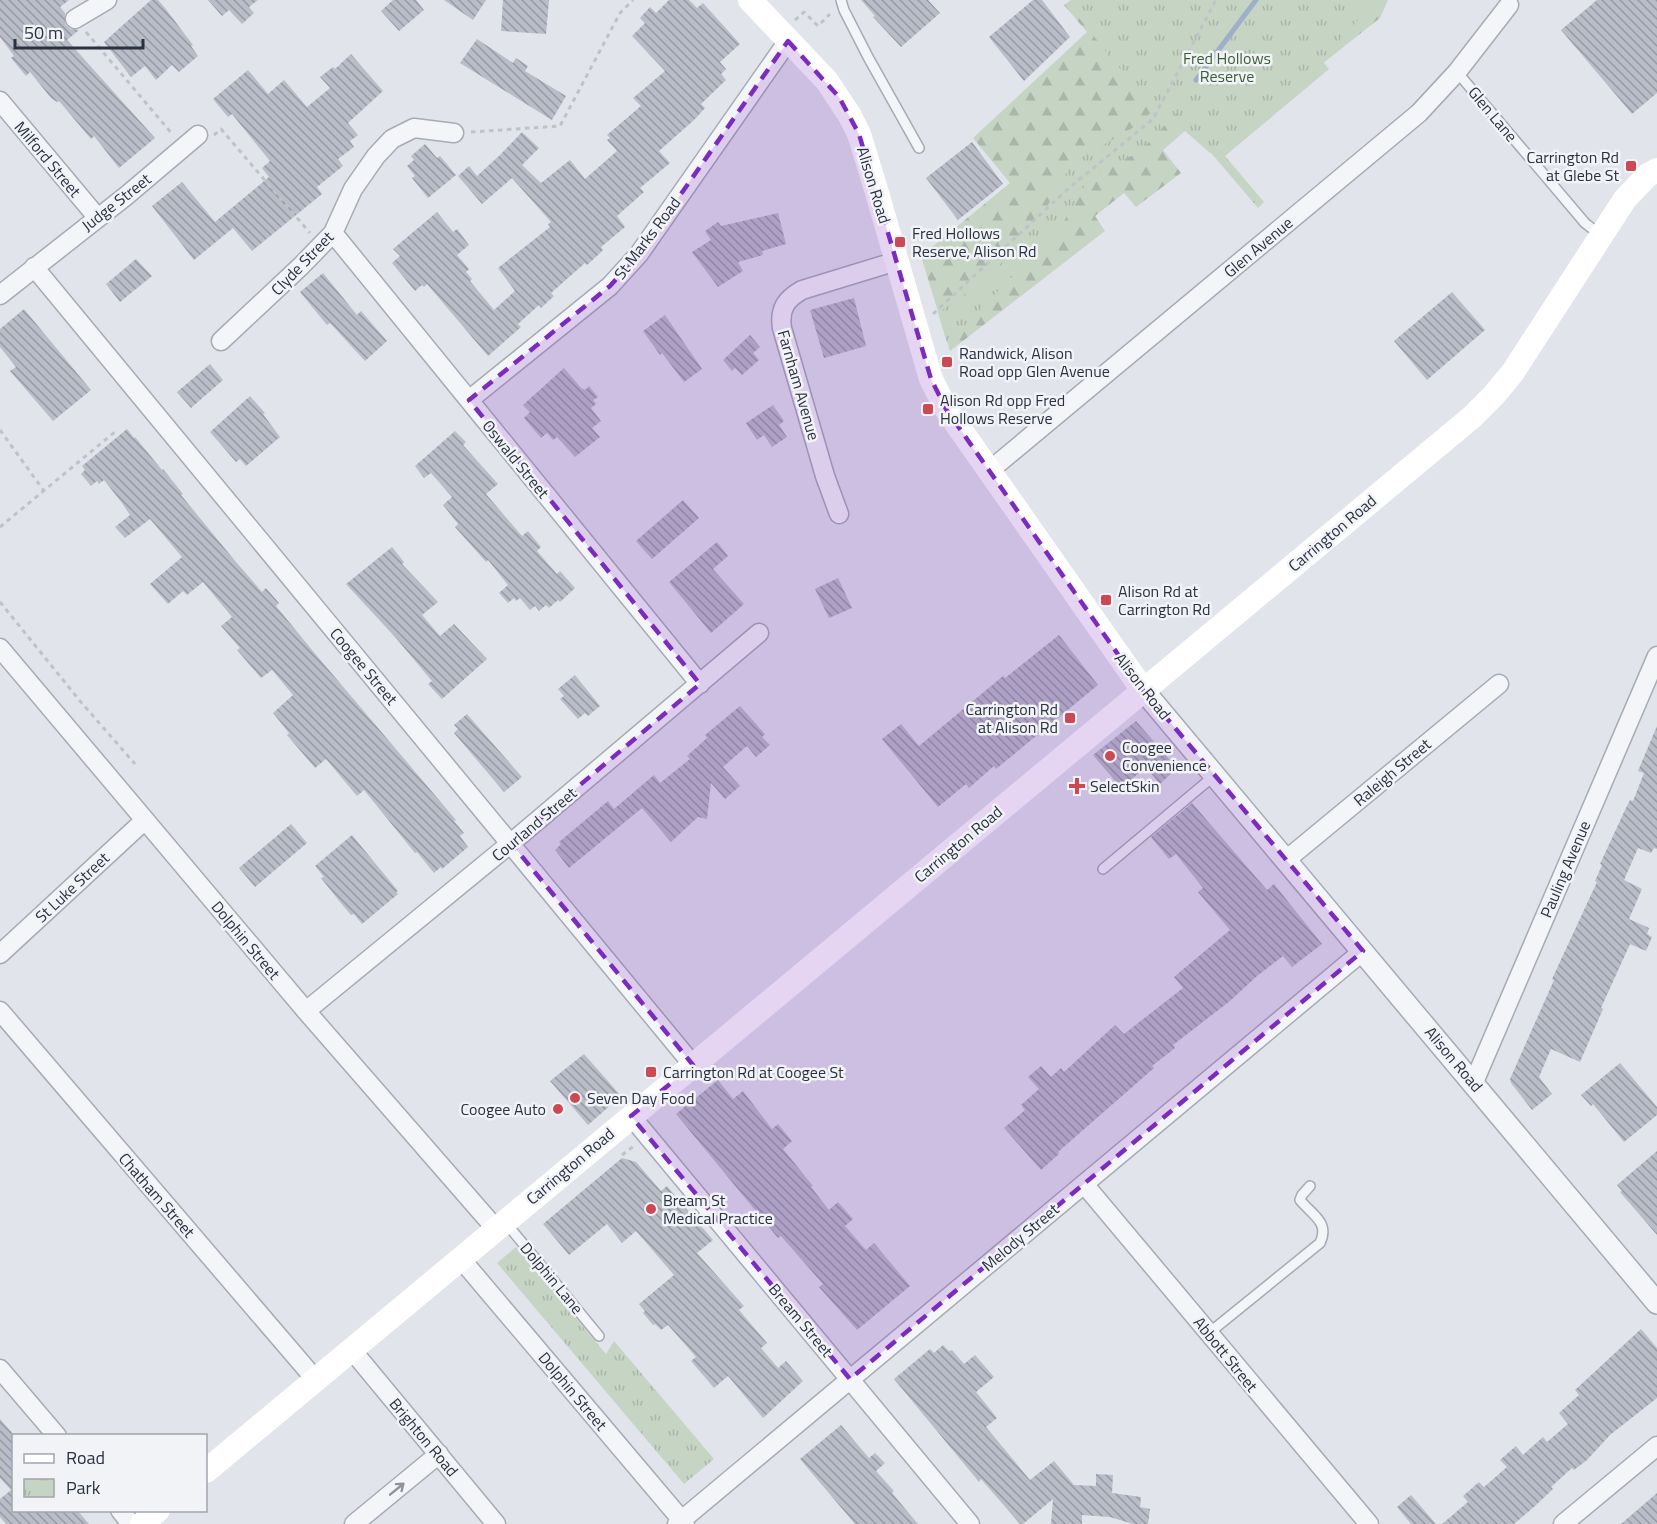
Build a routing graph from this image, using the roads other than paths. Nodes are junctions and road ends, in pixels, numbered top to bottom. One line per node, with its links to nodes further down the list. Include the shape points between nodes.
1 (107, 0): 5 (street)
2 (750, 0): 6 (main road, Alison Road)
3 (841, 0): 11 (lane, via 867,57)
4 (1509, 5): 7 (street, Glen Avenue)
5 (75, 19)
6 (788, 41): 16 (main road, Alison Road, via 827,81 850,116); 20 (street, St Marks Road, via 639,254 610,286)
7 (1457, 72): 14 (lane, Glen Lane, via 1585,223); 21 (street, Glen Avenue, via 1419,113)
8 (0, 102): 13 (street, Milford Street)
9 (454, 133): 15 (street, Clyde Street, via 414,128 392,139 353,189)
10 (198, 135): 13 (street, Judge Street)
11 (919, 148)
12 (1657, 170): 14 (main road, Carrington Road, via 1635,187)
13 (97, 217): 17 (street, Judge Street)
14 (1601, 236): 28 (main road, Carrington Road, via 1514,372 1472,417)
15 (327, 239): 19 (street, Clyde Street); 20 (street, Oswald Street)
16 (897, 261): 21 (main road, Alison Road, via 931,379 951,417); 22 (street, Farnham Avenue, via 802,290 784,305 780,316)
17 (34, 267): 18 (street, Judge Street); 31 (street, Coogee Street)
18 (0, 295)
19 (221, 341)
20 (469, 400): 26 (street, Oswald Street)
21 (989, 471): 28 (main road, Alison Road)
22 (839, 514)
23 (759, 633): 26 (street, Courland Street)
24 (0, 648): 30 (street, Dolphin Street)
25 (1657, 656): 39 (street, Pauling Avenue)
26 (700, 684): 31 (street, Courland Street)
27 (1498, 684): 32 (street, Raleigh Street)
28 (1143, 690): 29 (street, Alison Road); 38 (main road, Carrington Road)
29 (1215, 775): 32 (street, Alison Road); 33 (lane)
30 (145, 820): 35 (street, St Luke Street); 37 (street, Dolphin Street)
31 (511, 843): 37 (street, Courland Street); 38 (street, Coogee Street)
32 (1286, 860): 34 (street, Alison Road)
33 (1103, 869)
34 (1363, 951): 39 (street, Alison Road); 41 (street, Melody Street)
35 (0, 954)
36 (0, 1011): 50 (street, Chatham Street)
37 (306, 1011): 43 (street, Dolphin Street)
38 (693, 1065): 40 (main road, Carrington Road)
39 (1474, 1082): 45 (street, Alison Road)
40 (631, 1116): 43 (main road, Carrington Road); 51 (street, Bream Street)
41 (1084, 1184): 46 (street, Abbott Street); 51 (street, Melody Street)
42 (1310, 1185): 46 (lane, via 1300,1200 1323,1225 1320,1243)
43 (500, 1225): 44 (main road, Carrington Road); 47 (lane, Dolphin Lane)
44 (461, 1259): 48 (main road, Carrington Road); 57 (street, Dolphin Street)
45 (1657, 1303)
46 (1209, 1333): 62 (street, Abbott Street)
47 (599, 1336)
48 (351, 1349): 50 (main road, Carrington Road); 54 (street, Brighton Road)
49 (0, 1369): 52 (street)
50 (315, 1379): 55 (main road, Carrington Road)
51 (850, 1379): 57 (street, Melody Street); 61 (street, Bream Street)
52 (55, 1434)
53 (1657, 1446): 63 (street)
54 (439, 1454): 59 (street, one-way to 54); 60 (street, Brighton Road)
55 (207, 1470)
56 (122, 1512): 58 (street)
57 (681, 1523)
58 (131, 1524)
59 (354, 1524)
60 (496, 1524)
61 (970, 1524)
62 (1369, 1524)
63 (1563, 1524)

